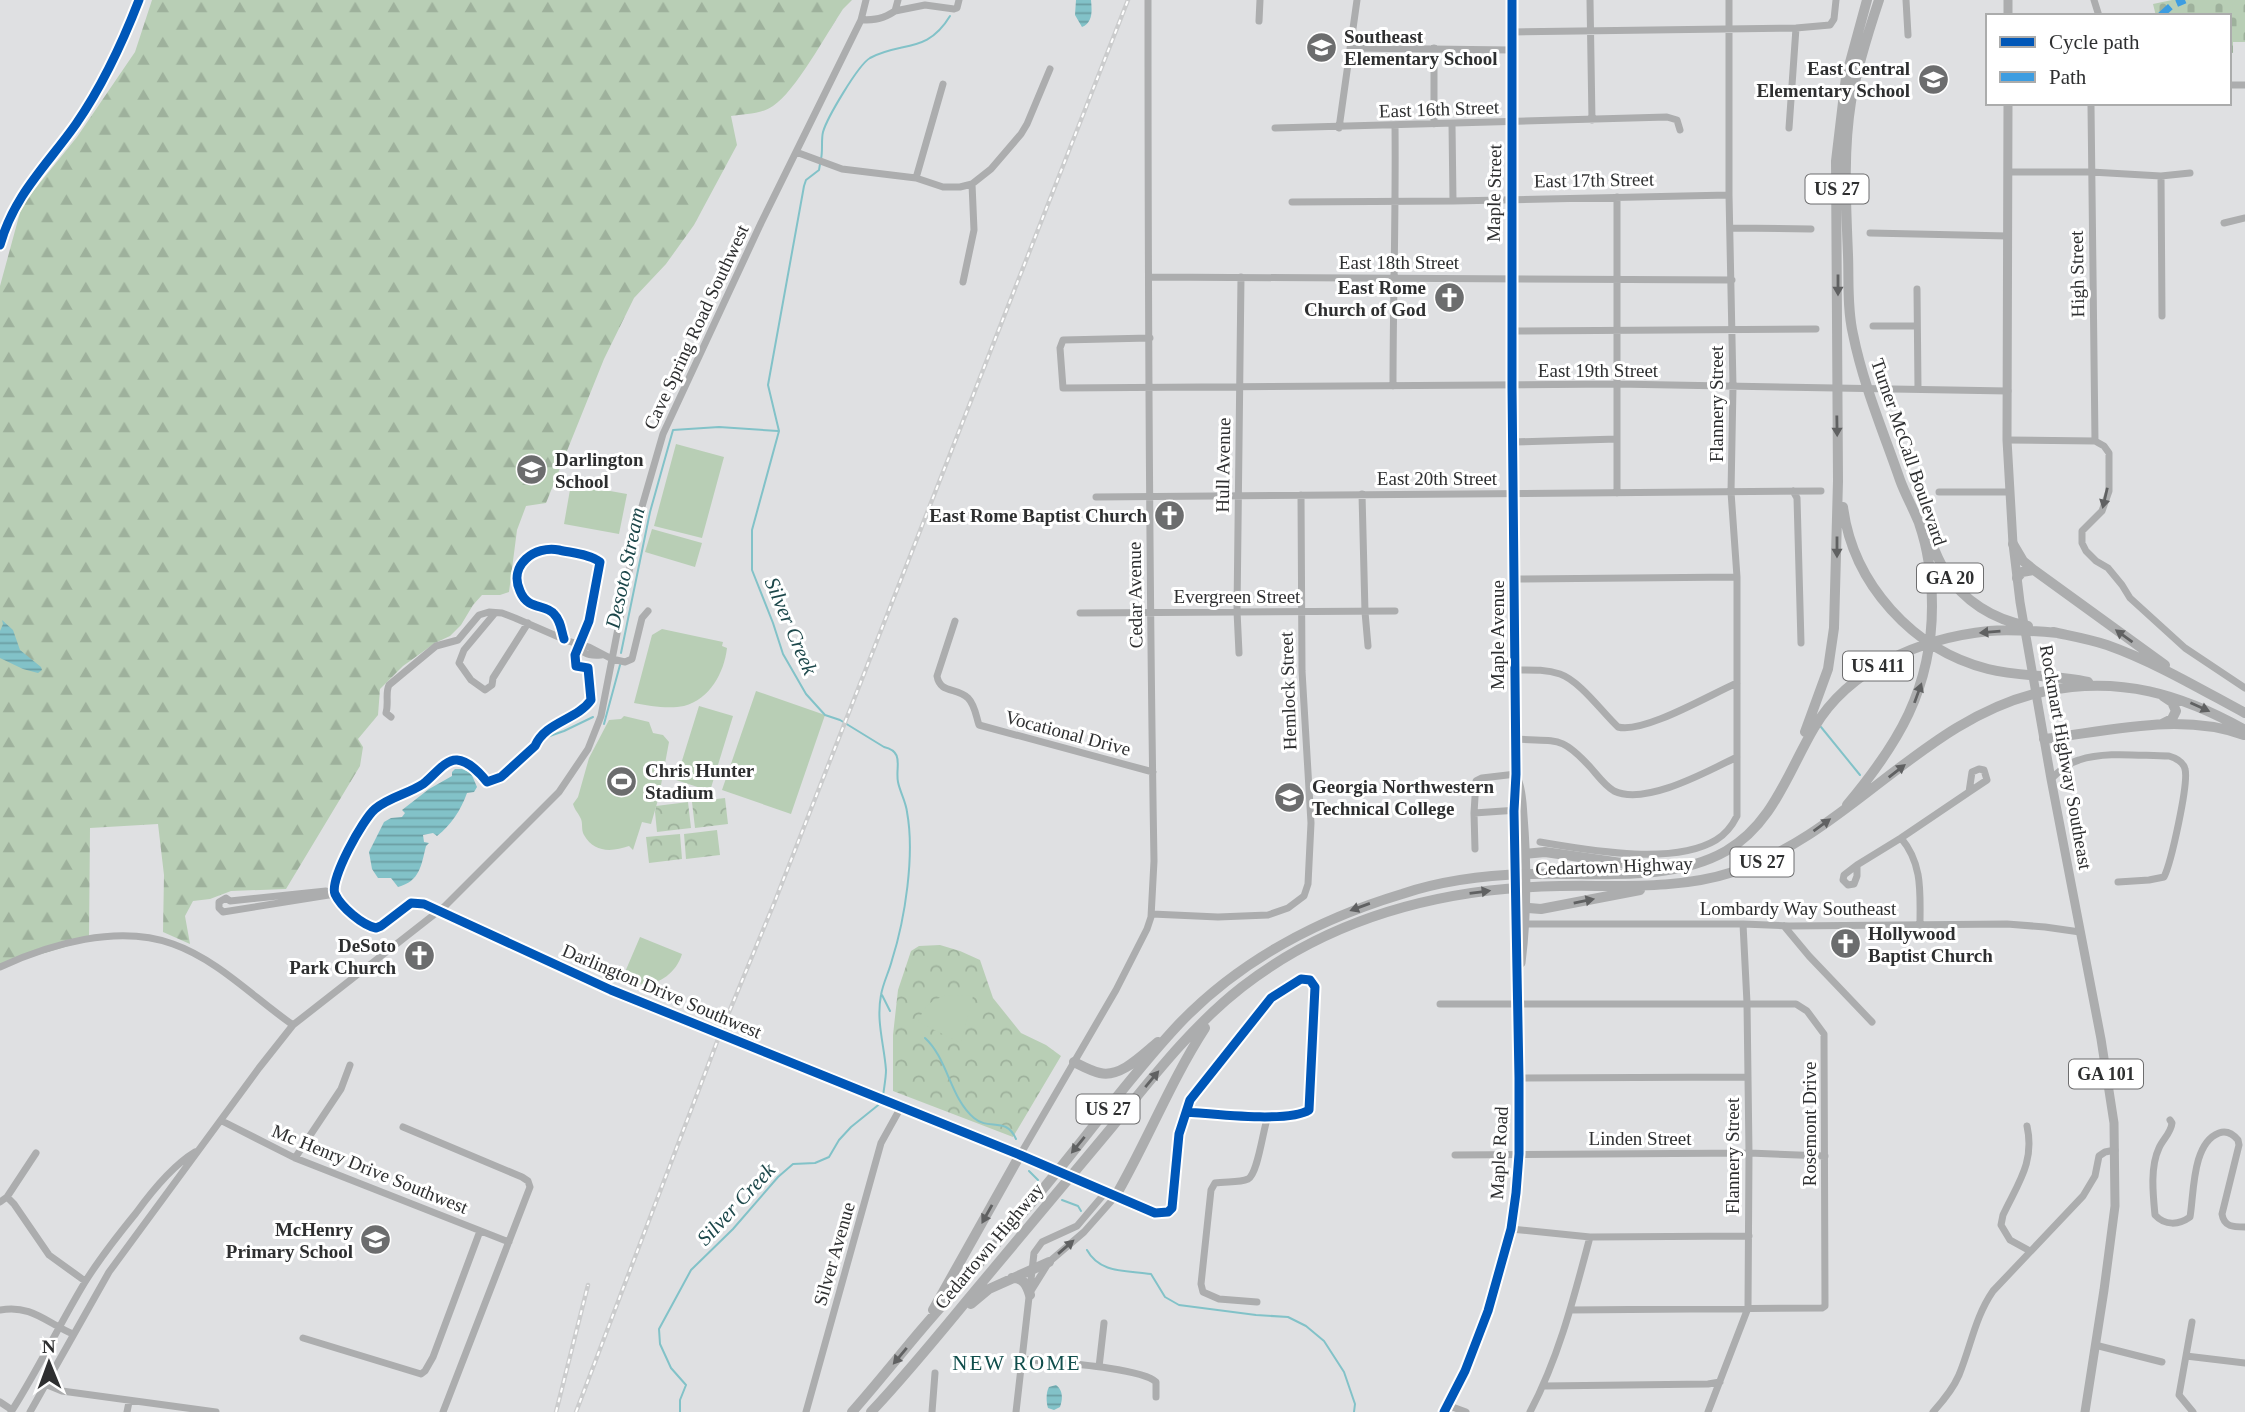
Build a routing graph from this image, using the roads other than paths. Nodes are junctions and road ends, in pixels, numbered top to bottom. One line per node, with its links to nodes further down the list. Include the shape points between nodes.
1 (139, 0): 57 (main road, via 95,94 25,190)
2 (866, 0): 15 (street, Cave Spring Road Southwest)
3 (898, 0): 14 (street)
4 (960, 0): 14 (street, via 954,9 925,5)
5 (1148, 0): 58 (street, Cedar Avenue)
6 (1260, 0): 16 (street)
7 (1357, 0): 22 (street)
8 (1511, 0): 20 (main road, Maple Street)
9 (1590, 0): 19 (street)
10 (1729, 0): 17 (street, Flannery Street)
11 (1836, 0): 18 (street, via 1830,25)
12 (1906, 0): 21 (street)
13 (1874, 1): 86 (highway, Turner McCall Boulevard / US 27, one-way to 86, via 1860,22 1846,77 1836,160); 87 (highway, Turner McCall Boulevard / US 27, via 1847,131 1850,316 1864,382)
14 (895, 11): 15 (street, via 880,20)
15 (861, 20): 38 (street, Cave Spring Road Southwest)
16 (1259, 20)
17 (1730, 28): 18 (street); 19 (street); 45 (street, Flannery Street)
18 (1796, 28): 36 (street)
19 (1590, 30): 20 (street); 29 (street)
20 (1512, 32): 24 (main road, Maple Street)
21 (1908, 35)
22 (1350, 48): 23 (street); 35 (street)
23 (1434, 48): 24 (street); 31 (street)
24 (1511, 50): 30 (main road, Maple Street)
25 (1050, 69): 44 (street, via 1021,134)
26 (943, 84): 43 (street)
27 (2008, 105): 39 (main road, Rockmart Highway Southeast)
28 (2091, 106): 40 (street, High Street)
29 (1592, 120): 30 (street, East 16th Street); 37 (street, East 16th Street, via 1672,117)
30 (1513, 122): 32 (street, East 16th Street); 47 (main road, Maple Street)
31 (1434, 124): 32 (street, East 16th Street); 33 (street, East 16th Street)
32 (1452, 124): 49 (street)
33 (1395, 125): 35 (street, East 16th Street); 50 (street)
34 (1275, 128): 35 (street, East 16th Street)
35 (1339, 128)
36 (1789, 128)
37 (1680, 130)
38 (800, 154): 43 (street, via 833,167); 121 (street, Cave Spring Road Southwest, via 663,433 641,510)
39 (2008, 172): 40 (street); 56 (main road, Rockmart Highway Southeast)
40 (2091, 172): 42 (street); 84 (street, High Street)
41 (2190, 173): 42 (street)
42 (2161, 176): 66 (street)
43 (916, 178): 44 (street, via 943,187)
44 (972, 184): 64 (street, via 974,230)
45 (1729, 195): 46 (street, East 17th Street); 53 (street, Flannery Street)
46 (1617, 197): 47 (street, East 17th Street); 62 (street)
47 (1511, 199): 49 (street, East 17th Street); 61 (main road, Maple Street)
48 (1292, 201): 50 (street, East 17th Street)
49 (1453, 201): 50 (street, East 17th Street)
50 (1396, 202): 60 (street)
51 (2245, 218): 52 (street)
52 (2224, 223)
53 (1731, 228): 54 (street); 63 (street, Flannery Street)
54 (1811, 229)
55 (1870, 233): 56 (street)
56 (2008, 236): 81 (main road, Rockmart Highway Southeast)
57 (0, 245)
58 (1150, 277): 59 (street, East 18th Street); 73 (street, Cedar Avenue)
59 (1241, 277): 60 (street, East 18th Street); 77 (street, Hull Avenue)
60 (1393, 278): 61 (street, East 18th Street); 75 (street)
61 (1511, 279): 62 (street, East 18th Street); 70 (main road, Maple Street)
62 (1617, 279): 63 (street, East 18th Street); 71 (street)
63 (1731, 280): 72 (street, Flannery Street)
64 (963, 282)
65 (1917, 289): 68 (street)
66 (2162, 316)
67 (1873, 326): 68 (street)
68 (1917, 326): 80 (street)
69 (1816, 329): 72 (street)
70 (1512, 331): 71 (street); 78 (main road, Maple Street)
71 (1617, 331): 72 (street); 74 (street)
72 (1731, 331): 76 (street, Flannery Street)
73 (1150, 338): 79 (street, Cedar Avenue); 79 (street, East 19th Street, via 1063,340 1060,348 1063,388)
74 (1617, 384): 76 (street, East 19th Street); 78 (street, East 19th Street); 82 (street)
75 (1393, 386): 77 (street, East 19th Street); 78 (street, East 19th Street)
76 (1733, 386): 80 (street, East 19th Street); 90 (street, Flannery Street)
77 (1240, 387): 79 (street, East 19th Street); 98 (street, Hull Avenue)
78 (1512, 387): 85 (main road, Maple Avenue)
79 (1151, 389): 97 (street, Cedar Avenue)
80 (1918, 389): 81 (street, East 19th Street)
81 (2008, 391): 83 (main road, Rockmart Highway Southeast)
82 (1617, 439): 85 (street); 94 (street)
83 (2007, 440): 84 (street); 92 (main road, Rockmart Highway Southeast)
84 (2095, 441): 126 (street, one-way to 126, via 2109,453 2109,491 2102,511 2082,531 2086,551 2185,648)
85 (1513, 442): 93 (main road, Maple Avenue)
86 (1838, 454): 125 (highway, via 1844,519 1854,549 1866,576 1918,637 1991,670); 141 (highway, Turner McCall Boulevard / US 27, one-way to 141, via 1832,649 1815,708)
87 (1896, 465): 115 (highway, GA 20, via 1944,569 1961,592 2000,618); 140 (highway, Turner McCall Boulevard / US 27, one-way to 87, via 1896,740 1927,666 1931,577 1924,540)
88 (1793, 491): 89 (street, East 20th Street); 90 (street, East 20th Street); 117 (street, via 1797,498)
89 (1821, 491)
90 (1731, 492): 94 (street, East 20th Street); 102 (street, Flannery Street)
91 (1939, 492): 92 (street)
92 (2010, 492): 100 (main road, Rockmart Highway Southeast)
93 (1514, 493): 94 (street, East 20th Street); 95 (street, East 20th Street); 104 (main road, Maple Avenue)
94 (1617, 493)
95 (1362, 494): 96 (street, East 20th Street); 110 (street)
96 (1301, 495): 98 (street, East 20th Street); 109 (street, Hemlock Street)
97 (1149, 496): 98 (street, East 20th Street); 99 (street, East 20th Street); 106 (street, Cedar Avenue)
98 (1238, 496): 107 (street, Hull Avenue)
99 (1096, 497)
100 (2013, 544): 101 (highway); 103 (main road, Rockmart Highway Southeast)
101 (2034, 570): 103 (highway); 123 (highway, one-way to 101)
102 (1737, 577): 104 (street); 124 (street, Flannery Street)
103 (2017, 578): 133 (main road, Rockmart Highway Southeast / GA 101)
104 (1515, 579): 122 (main road, Maple Avenue)
105 (648, 611): 121 (street, via 632,659)
106 (1150, 611): 107 (street, Evergreen Street); 112 (street, Evergreen Street); 135 (street, Cedar Avenue)
107 (1237, 611): 109 (street, Evergreen Street); 120 (street, Hull Avenue)
108 (1395, 611): 110 (street, Evergreen Street)
109 (1302, 612): 110 (street, Evergreen Street); 155 (street, Hemlock Street, via 1311,823 1304,896 1268,915)
110 (1365, 612): 119 (street)
111 (495, 613): 114 (street); 114 (street, via 464,650 460,663 476,686 485,690); 129 (street, via 479,615 458,640 436,646 389,684 386,713)
112 (1080, 613)
113 (955, 621): 135 (street, Vocational Drive, via 938,681 947,690 966,696 979,725)
114 (528, 623): 116 (street)
115 (2058, 633): 123 (highway, US 411, via 2104,644); 141 (highway, US 411, one-way to 141, via 1990,631 1944,639 1890,659 1837,696)
116 (564, 639): 118 (street); 118 (street, via 555,614 524,599 518,585 523,561 545,549 600,562)
117 (1801, 643)
118 (580, 645): 121 (street, via 582,652); 152 (street, via 576,666 588,668 591,700 586,708 548,730 501,777 486,782 466,764 449,761 412,791 384,802 361,828 338,873)
119 (1368, 646)
120 (1239, 653)
121 (612, 659): 154 (street, Cave Spring Road Southwest, via 601,716 573,773 543,809)
122 (1514, 670): 124 (street, via 1569,678 1623,729 1674,713); 132 (main road, Maple Avenue)
123 (2179, 677): 128 (highway, US 411)
124 (1737, 683): 134 (street, Flannery Street)
125 (2107, 686): 127 (highway); 140 (highway, one-way to 125, via 1972,717 2046,691)
126 (2245, 688)
127 (2153, 691): 130 (highway, via 2171,700 2175,708 2174,717); 131 (highway, one-way to 131, via 2195,704)
128 (2245, 713)
129 (391, 717)
130 (2161, 724): 131 (highway); 133 (highway)
131 (2245, 732)
132 (1515, 739): 134 (street, via 1570,746 1605,783 1616,791 1634,794 1655,792); 136 (main road, Maple Avenue)
133 (2044, 739): 137 (main road, Rockmart Highway Southeast / GA 101)
134 (1737, 757): 144 (street, Flannery Street, via 1738,809 1732,825 1716,840 1682,852 1649,854)
135 (1153, 772): 155 (street, Cedar Avenue)
136 (1516, 776): 139 (main road, Maple Avenue); 142 (street, via 1476,781)
137 (2051, 779): 149 (street, via 2064,767 2092,758 2169,756 2181,762 2185,788 2164,877); 160 (main road, Rockmart Highway Southeast / GA 101)
138 (1969, 792): 143 (street)
139 (1518, 810): 142 (street); 146 (main road, Maple Avenue)
140 (1842, 811): 150 (highway, Cedartown Highway / US 27, one-way to 140, via 1756,864 1799,842)
141 (1768, 812): 148 (highway, Cedartown Highway / US 27, via 1743,840)
142 (1474, 813): 145 (street)
143 (1902, 838): 147 (street); 158 (street, via 1918,867)
144 (1540, 842)
145 (1475, 849)
146 (1520, 854): 148 (highway, via 1545,852); 151 (main road, Maple Avenue)
147 (1857, 865)
148 (1681, 869): 167 (highway, Cedartown Highway / US 27, one-way to 167, via 1507,874 1425,886 1349,911 1265,955)
149 (2118, 882)
150 (1670, 884): 151 (highway, Cedartown Highway / US 27); 153 (highway, one-way to 150, via 1541,909)
151 (1521, 885): 153 (main road, Maple Road); 165 (highway, Cedartown Highway / US 27, one-way to 151, via 1270,967 1332,933 1420,902)
152 (335, 894): 152 (street, via 223,912 219,908 226,898); 154 (street, Darlington Drive Southwest, via 358,918 376,928 411,903)
153 (1520, 907): 156 (main road, Maple Road)
154 (438, 910): 168 (street, Cave Spring Road Southwest); 173 (street, Darlington Drive Southwest, via 611,990)
155 (1152, 914): 169 (street, Cedar Avenue)
156 (1520, 924): 157 (street, Lombardy Way Southeast); 162 (main road, Maple Road)
157 (1743, 924): 159 (street, Lombardy Way Southeast); 163 (street, Flannery Street)
158 (1920, 924): 159 (street, Lombardy Way Southeast); 160 (street, Lombardy Way Southeast, via 2007,924)
159 (1784, 926): 166 (street)
160 (2080, 932): 181 (main road, Rockmart Highway Southeast / GA 101)
161 (0, 967): 168 (street, via 62,945 140,936 190,952)
162 (1517, 1003): 163 (street, Rosemont Drive); 164 (street, Rosemont Drive); 172 (main road, Maple Road)
163 (1747, 1003): 171 (street, Flannery Street); 187 (street, Rosemont Drive, via 1801,1006 1824,1034)
164 (1440, 1004)
165 (1214, 1012): 189 (highway); 207 (highway, Cedartown Highway / US 27, one-way to 165, via 1173,1054)
166 (1872, 1021)
167 (1180, 1023): 169 (highway, via 1124,1069 1103,1074); 210 (highway, Cedartown Highway / US 27, one-way to 210)
168 (293, 1026): 177 (street, Cave Spring Road Southwest)
169 (1074, 1062): 185 (street, Cedar Avenue)
170 (350, 1065): 188 (street, via 341,1089)
171 (1747, 1077): 172 (street); 183 (street, Flannery Street)
172 (1519, 1078): 184 (main road, Maple Road)
173 (898, 1106): 185 (street, Darlington Drive Southwest); 237 (street, Silver Avenue, via 881,1143)
174 (1187, 1112): 175 (street); 175 (street, via 1190,1100 1271,998 1301,979 1310,980 1315,987 1309,1110); 189 (street, Darlington Drive Southwest, via 1179,1134 1172,1208 1155,1213)
175 (1268, 1116): 203 (street, via 1251,1177 1215,1183 1211,1190 1201,1284 1203,1292 1211,1296)
176 (2170, 1120): 191 (street, via 2172,1129 2156,1158 2155,1214 2169,1223 2190,1217 2201,1151 2215,1135 2229,1133 2239,1146 2223,1220)
177 (222, 1121): 180 (street, Cave Spring Road Southwest); 188 (street, Mc Henry Drive Southwest)
178 (2027, 1126): 197 (street, via 2029,1157 2001,1225 2010,1240)
179 (403, 1127): 196 (street, via 528,1181 530,1187)
180 (199, 1150): 201 (street, Cave Spring Road Southwest, via 185,1158 147,1198); 212 (street, Cave Spring Road Southwest, via 109,1272)
181 (2115, 1150): 197 (street, via 2099,1156 2091,1185); 214 (main road, Rockmart Highway Southeast / GA 101, via 2115,1206)
182 (36, 1153): 190 (street)
183 (1749, 1153): 184 (street, Linden Street); 187 (street, Linden Street); 194 (street, Flannery Street)
184 (1519, 1154): 186 (street, Linden Street); 192 (main road, Maple Road)
185 (1020, 1155): 189 (street, Darlington Drive Southwest); 210 (highway, one-way to 210)
186 (1455, 1155)
187 (1825, 1156): 204 (street, Rosemont Drive, via 1825,1306)
188 (295, 1158): 193 (street, Mc Henry Drive Southwest)
189 (1110, 1195): 198 (street, one-way to 189, via 1084,1232); 199 (street, via 1077,1226 1042,1242)
190 (3, 1200): 201 (street, via 14,1203 48,1255)
191 (2245, 1227)
192 (1511, 1228): 195 (street); 231 (main road, Maple Road, via 1488,1311)
193 (480, 1231): 196 (street, Mc Henry Drive Southwest); 213 (street, via 433,1357 421,1374)
194 (1749, 1236): 195 (street); 204 (street, Flannery Street)
195 (1590, 1237): 206 (street)
196 (509, 1242): 236 (street)
197 (2030, 1251): 245 (street, via 1981,1308 1959,1376)
198 (1049, 1262): 199 (highway); 202 (street)
199 (1031, 1269): 200 (highway); 202 (street)
200 (1011, 1278): 202 (highway, via 1022,1280); 207 (highway)
201 (85, 1282): 211 (street, Cave Spring Road Southwest)
202 (1030, 1295): 216 (street)
203 (1257, 1302)
204 (1748, 1308): 206 (street); 223 (street, Flannery Street)
205 (0, 1310): 211 (street, via 29,1310)
206 (1570, 1310): 225 (street)
207 (954, 1317): 239 (highway, Cedartown Highway / US 27)
208 (2192, 1322): 215 (street)
209 (1104, 1324): 220 (street)
210 (923, 1328): 238 (highway, Cedartown Highway / US 27, one-way to 238)
211 (60, 1329): 212 (street); 219 (street, Cave Spring Road Southwest)
212 (73, 1334): 221 (street, Cave Spring Road Southwest)
213 (303, 1338)
214 (2095, 1345): 217 (street); 246 (main road, Rockmart Highway Southeast / GA 101)
215 (2186, 1356): 218 (street); 247 (street, via 2179,1395)
216 (1022, 1359): 220 (street); 241 (street)
217 (2162, 1362)
218 (2245, 1363)
219 (40, 1365): 221 (street); 226 (street, Cave Spring Road Southwest)
220 (1099, 1367): 228 (street, via 1152,1377)
221 (52, 1371): 224 (street, Cave Spring Road Southwest)
222 (935, 1373): 240 (street)
223 (1720, 1382): 225 (street); 244 (street, Flannery Street)
224 (45, 1384): 227 (street, Cave Spring Road Southwest); 230 (street)
225 (1544, 1385): 243 (street)
226 (26, 1387): 227 (street); 232 (street, Cave Spring Road Southwest)
227 (40, 1394): 233 (street, Cave Spring Road Southwest)
228 (1156, 1397)
229 (0, 1402): 232 (street)
230 (129, 1402): 234 (street); 235 (street)
231 (1446, 1408): 242 (street)
232 (11, 1411)
233 (30, 1412)
234 (127, 1412)
235 (216, 1412)
236 (443, 1412)
237 (806, 1412)
238 (852, 1412)
239 (871, 1412)
240 (932, 1412)
241 (1016, 1412)
242 (1466, 1412)
243 (1530, 1412)
244 (1708, 1412)
245 (1933, 1412)
246 (2085, 1412)
247 (2193, 1412)

